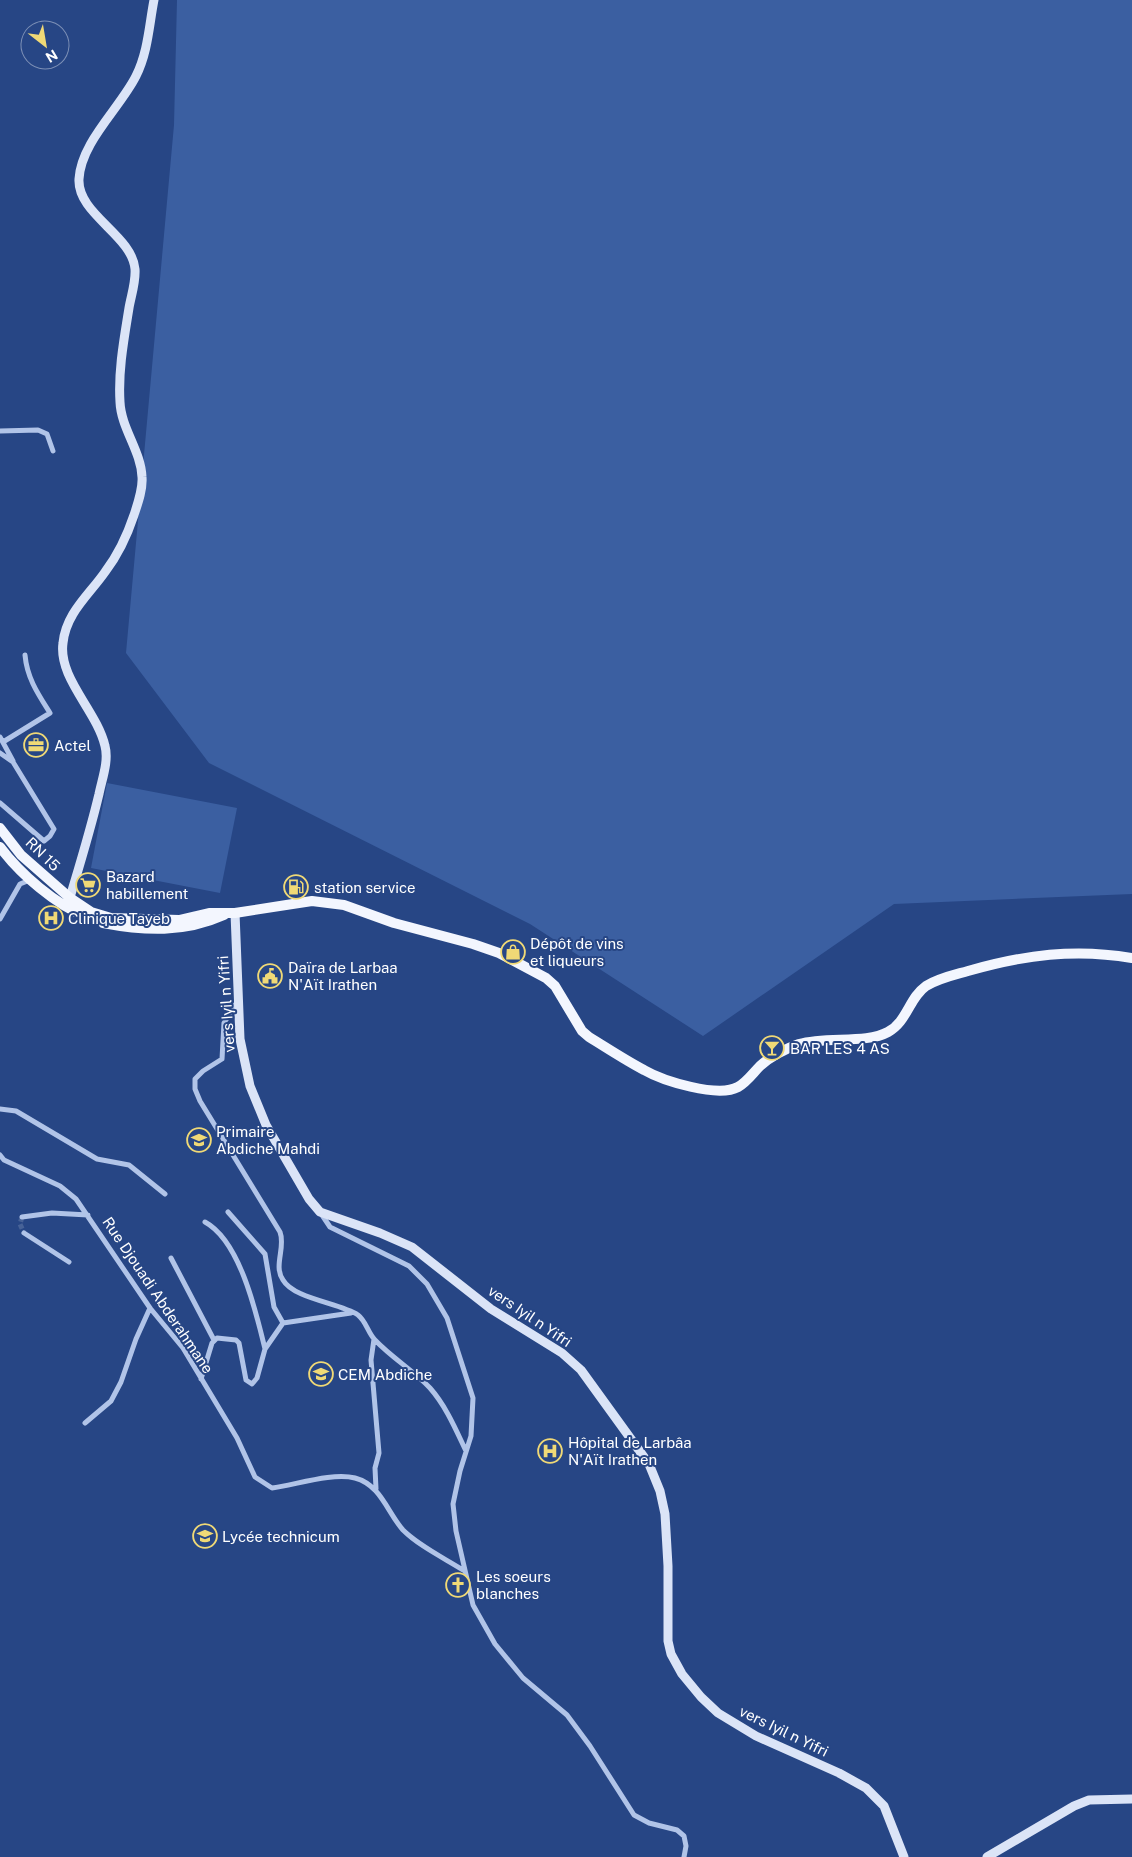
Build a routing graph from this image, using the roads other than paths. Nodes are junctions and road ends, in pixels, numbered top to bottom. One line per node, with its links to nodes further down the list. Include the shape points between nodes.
1 (154, 0): 12 (main road, via 143,60 124,97 90,148 79,181 87,202 124,245 134,264 120,403 123,423 141,467 142,481 127,536 104,573 77,606 62,643 68,674 89,708 106,749 89,837)
2 (0, 431): 3 (street, via 38,430 47,434)
3 (53, 450)
4 (25, 656): 5 (street, via 26,671 32,685 50,713)
5 (1, 739): 7 (street)
6 (0, 753): 7 (street)
7 (13, 762): 8 (street, via 54,829 44,841)
8 (0, 803)
9 (0, 828): 12 (main road, RN 15, via 21,855)
10 (0, 847): 11 (main road, RN 15, via 16,868)
11 (30, 879): 12 (main road, RN 15); 14 (street, via 20,884)
12 (69, 902): 13 (main road, RN 15, via 111,918 170,921 209,913)
13 (231, 914): 15 (main road, RN 15, via 279,905 329,902 499,953 555,986 589,1037 645,1071 720,1091 740,1086 770,1058 799,1045 826,1039 881,1036 902,1020 918,992 950,975 1010,959 1054,953 1080,952); 16 (main road, vers Iγil n Yifri)
14 (0, 918)
15 (1132, 958)
16 (238, 1001): 21 (main road, vers Iγil n Yifri, via 240,1039 250,1086 266,1126); 29 (street, via 224,1023 222,1059 203,1071 196,1079 195,1089 280,1232 283,1239 281,1279 302,1294)
17 (0, 1109): 19 (street, via 16,1111 97,1159 129,1165)
18 (0, 1154): 22 (street, Rue Djouadi Abderahmane, via 4,1160 60,1186)
19 (165, 1194)
20 (228, 1212): 30 (street, via 265,1254 274,1307)
21 (320, 1212): 36 (street, via 330,1227 409,1266 427,1284 447,1318 473,1398 471,1436); 41 (main road, vers Iγil n Yifri, via 412,1247 491,1309 562,1353 581,1370 649,1464 660,1491 665,1514 668,1566 668,1641 682,1674 718,1713 756,1736 866,1788 884,1806)
22 (88, 1215): 23 (street, via 52,1213); 28 (street, Rue Djouadi Abderahmane)
23 (22, 1217)
24 (205, 1222): 33 (street, via 223,1237 246,1281)
25 (24, 1233): 27 (street)
26 (170, 1258): 32 (street)
27 (69, 1262)
28 (150, 1308): 34 (street, Rue Djouadi Abderahmane, via 183,1348); 35 (street, via 111,1401)
29 (352, 1313): 30 (street); 31 (street, via 362,1318)
30 (283, 1323): 33 (street)
31 (374, 1339): 36 (street, via 429,1387); 37 (street, via 372,1360 379,1453)
32 (214, 1340): 33 (street, via 236,1340 246,1380 250,1384 257,1378); 34 (street)
33 (265, 1349)
34 (201, 1379): 37 (street, Rue Djouadi Abderahmane, via 237,1438 250,1470 263,1485 272,1488 338,1477 354,1478)
35 (85, 1422)
36 (466, 1451): 38 (street, via 454,1504)
37 (376, 1489): 38 (street, Rue Djouadi Abderahmane, via 403,1529)
38 (463, 1570): 40 (street, via 473,1605 495,1644 523,1678 567,1715 634,1814 649,1823 677,1830 684,1836)
39 (1132, 1799): 42 (main road, via 1089,1800)
40 (684, 1857)
41 (904, 1857)
42 (987, 1857)

